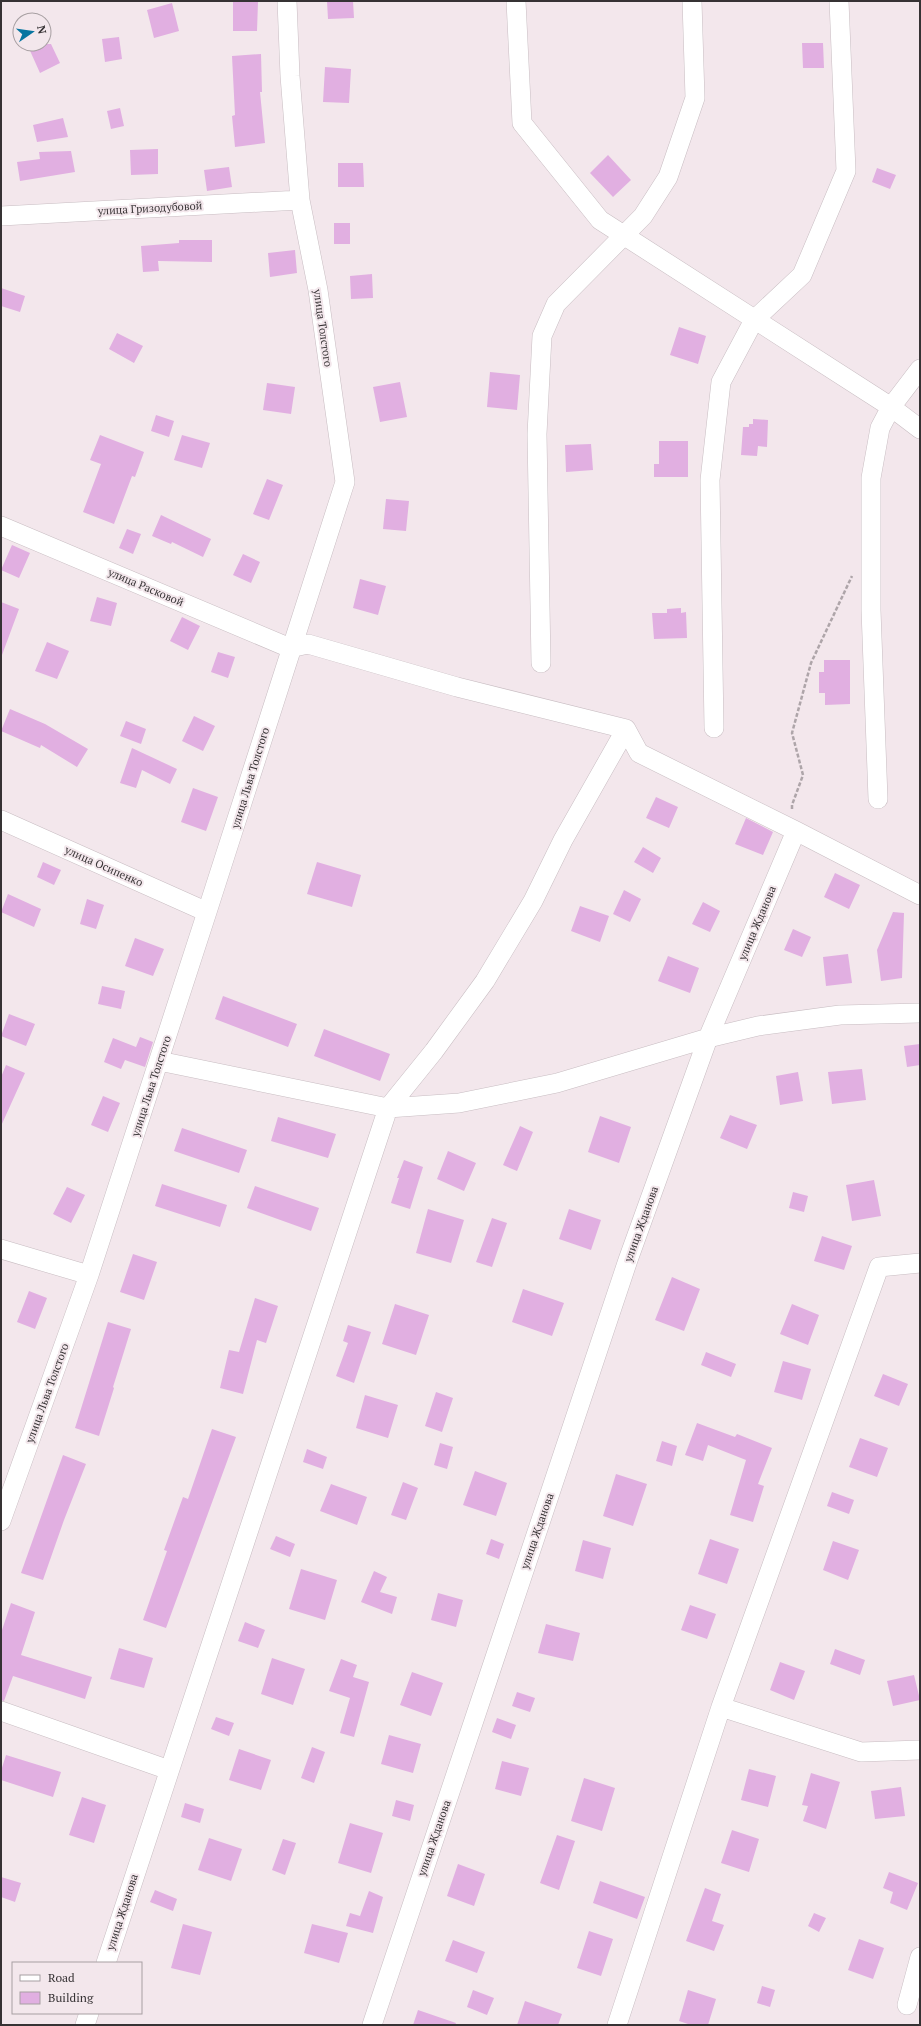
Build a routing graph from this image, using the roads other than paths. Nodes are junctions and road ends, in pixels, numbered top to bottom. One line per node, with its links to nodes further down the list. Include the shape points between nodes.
1 (287, 1): 5 (street, улица Толстого)
2 (516, 1): 7 (street, via 522,123 600,220)
3 (692, 1): 7 (street, via 695,98 668,177 644,216)
4 (839, 1): 8 (street, via 846,171 802,276)
5 (300, 200): 6 (street, улица Гризодубовой); 13 (street, улица Толстого, via 318,290 345,482)
6 (1, 216)
7 (623, 235): 8 (street); 14 (street, via 556,304 542,336 537,434)
8 (754, 320): 10 (street); 15 (street, via 721,382 710,480)
9 (920, 369): 10 (street)
10 (891, 407): 11 (street); 17 (street, via 880,428 871,478 871,610)
11 (920, 429)
12 (1, 526): 13 (street, улица Расковой)
13 (290, 648): 16 (street, via 308,644 457,687); 21 (street, улица Льва Толстого)
14 (541, 663)
15 (714, 728)
16 (626, 729): 19 (street, via 639,753); 25 (street, via 563,840 533,901 484,981)
17 (878, 799)
18 (1, 820): 21 (street, улица Осипенко)
19 (796, 831): 20 (street); 23 (street, улица Жданова)
20 (920, 895)
21 (207, 912): 24 (street, улица Льва Толстого)
22 (920, 1013): 23 (street, via 840,1015 758,1026)
23 (708, 1038): 25 (street, via 557,1083 459,1103); 39 (street, улица Жданова, via 628,1260)
24 (159, 1061): 25 (street); 28 (street, улица Льва Толстого)
25 (388, 1108): 33 (street, улица Жданова)
26 (1, 1249): 28 (street)
27 (920, 1263): 30 (street, via 880,1267)
28 (89, 1275): 29 (street, улица Льва Толстого)
29 (1, 1521)
30 (721, 1707): 32 (street, via 861,1752); 40 (street)
31 (1, 1711): 33 (street)
32 (920, 1750)
33 (169, 1770): 35 (street, улица Жданова)
34 (920, 1957): 36 (street)
35 (106, 1962)
36 (907, 2005)
37 (89, 2014): 38 (street)
38 (85, 2025)
39 (372, 2025)
40 (617, 2025)

